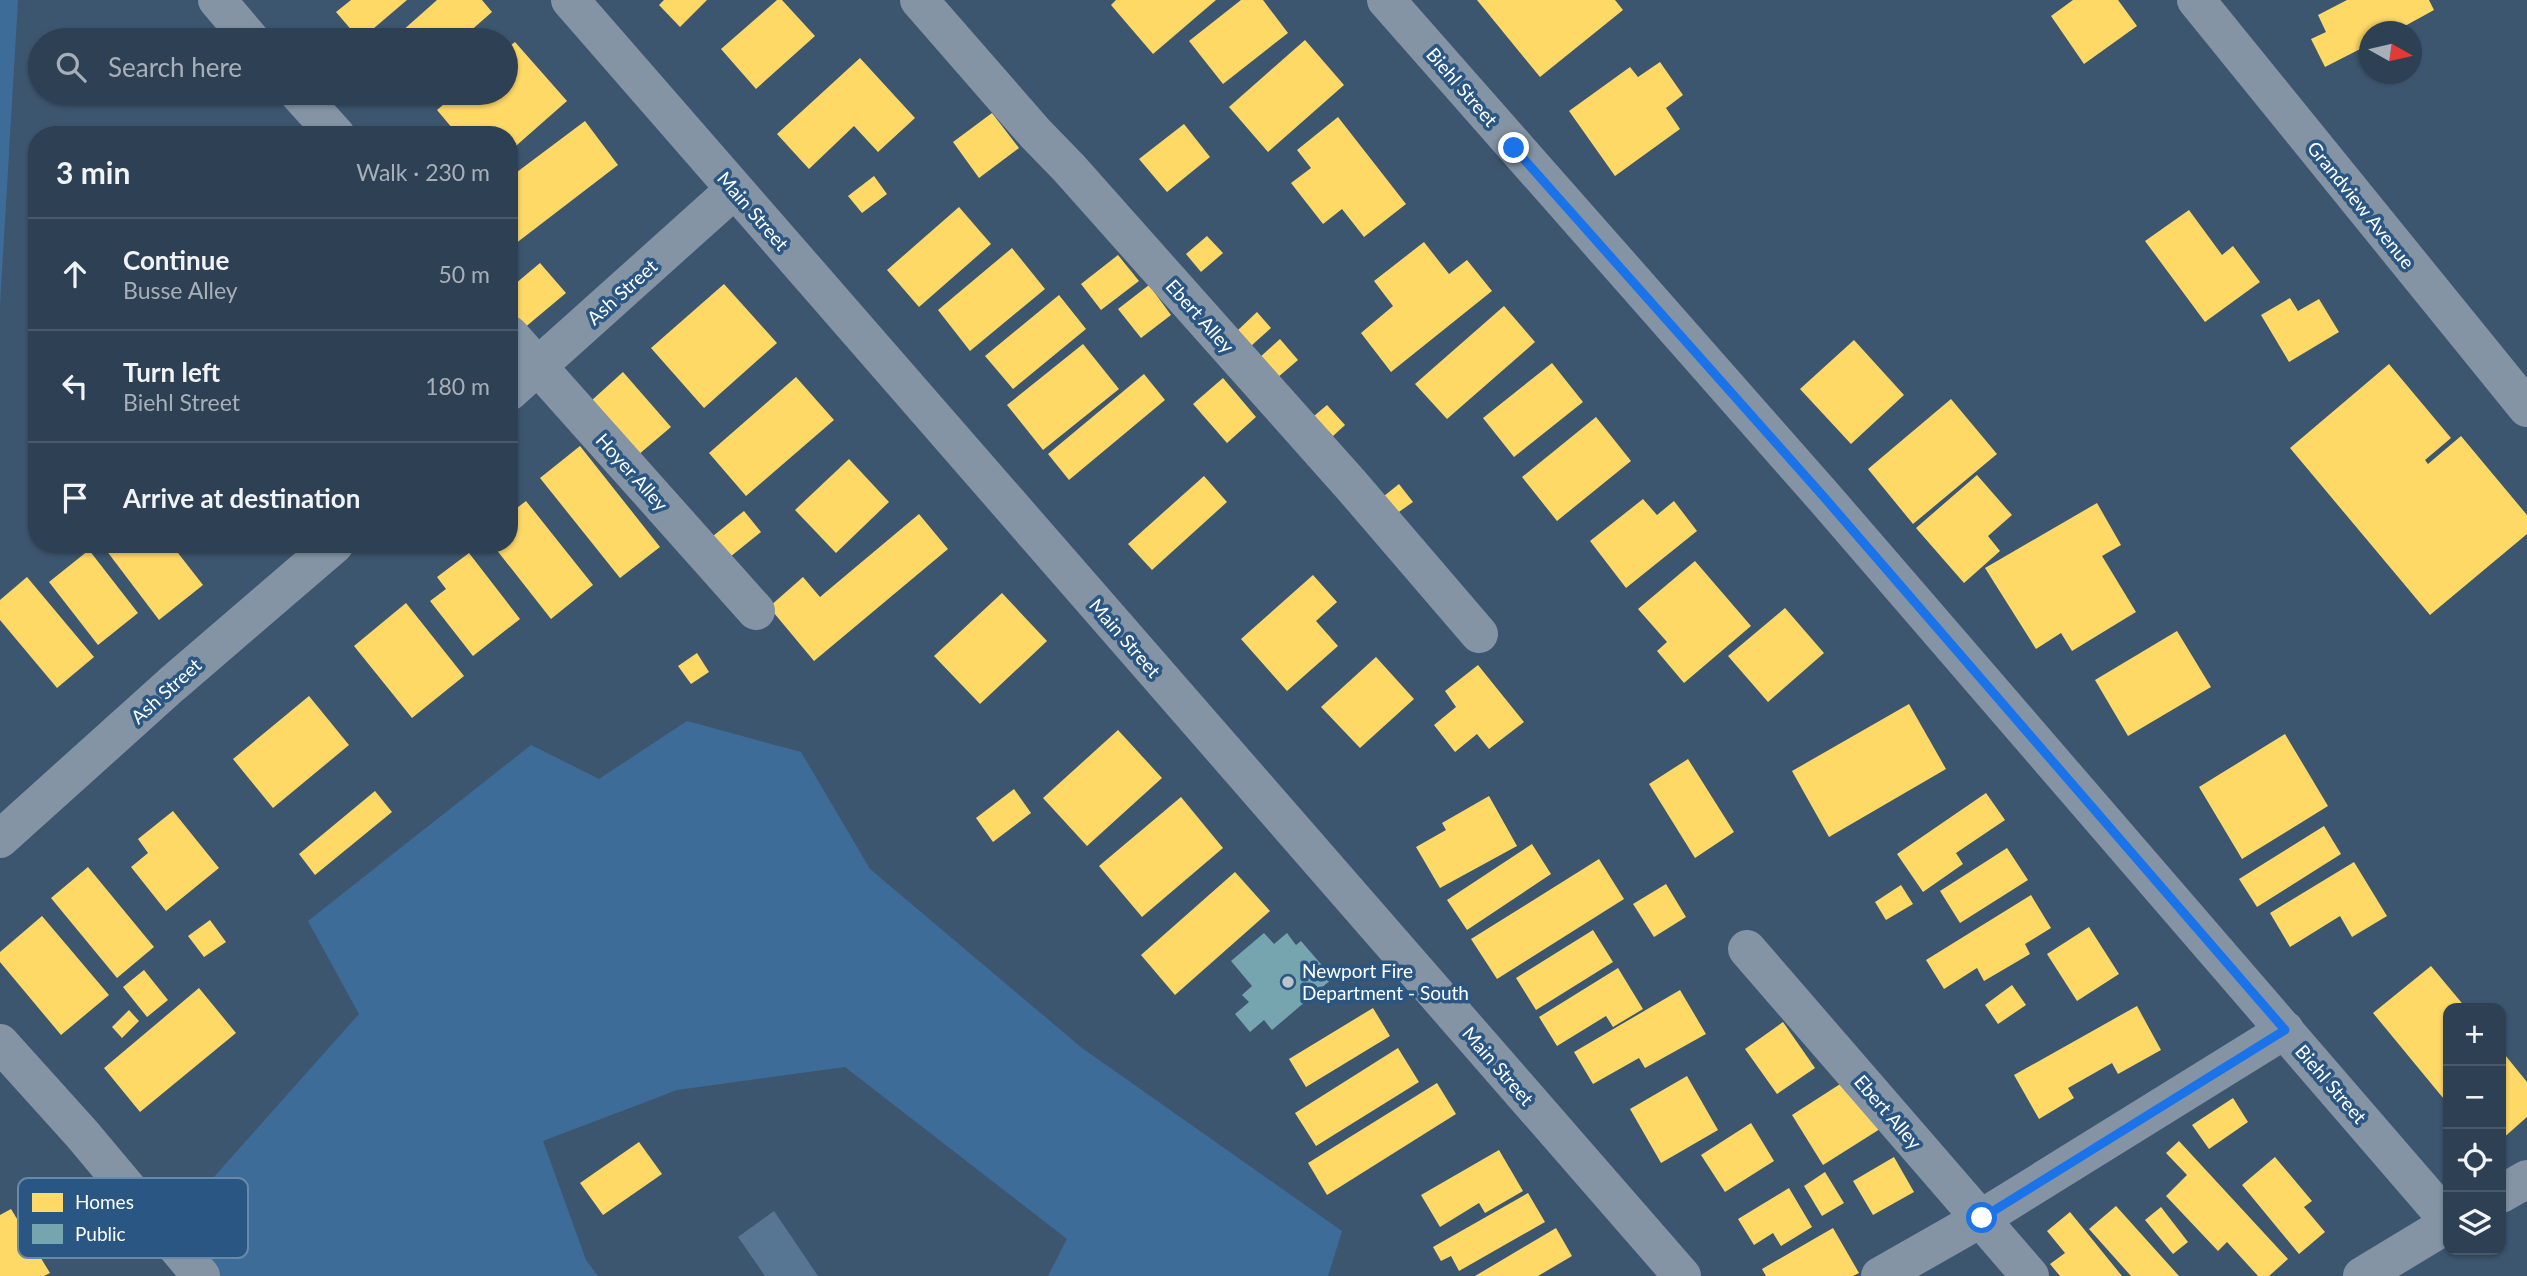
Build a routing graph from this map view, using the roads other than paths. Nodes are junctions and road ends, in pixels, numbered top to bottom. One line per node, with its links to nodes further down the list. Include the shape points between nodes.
1 (217, 0): 6 (street)
2 (570, 0): 9 (street, Main Street)
3 (919, 0): 16 (street, Ebert Alley)
4 (1385, 0): 19 (street, Biehl Street)
5 (2196, 0): 13 (street, Grandview Avenue)
6 (241, 28)
7 (309, 105): 8 (street)
8 (329, 126)
9 (734, 190): 11 (street, Ash Street); 29 (street, Main Street)
10 (518, 344): 11 (street, Hoyer Alley)
11 (539, 367): 12 (street, Ash Street); 15 (street, Hoyer Alley)
12 (518, 384)
13 (2527, 408)
14 (325, 553): 17 (street, Ash Street)
15 (755, 611)
16 (1479, 634)
17 (0, 839)
18 (1747, 949): 25 (street, Ebert Alley)
19 (2285, 1030): 24 (street, Biehl Street); 25 (street)
20 (0, 1043): 21 (street)
21 (119, 1178)
22 (2527, 1179): 23 (street)
23 (2504, 1192)
24 (2443, 1216)
25 (1982, 1218): 30 (street); 31 (street, Ebert Alley)
26 (2443, 1225): 32 (street)
27 (186, 1258): 28 (street)
28 (201, 1276)
29 (1682, 1276)
30 (1880, 1276)
31 (2030, 1276)
32 (2362, 1276)

